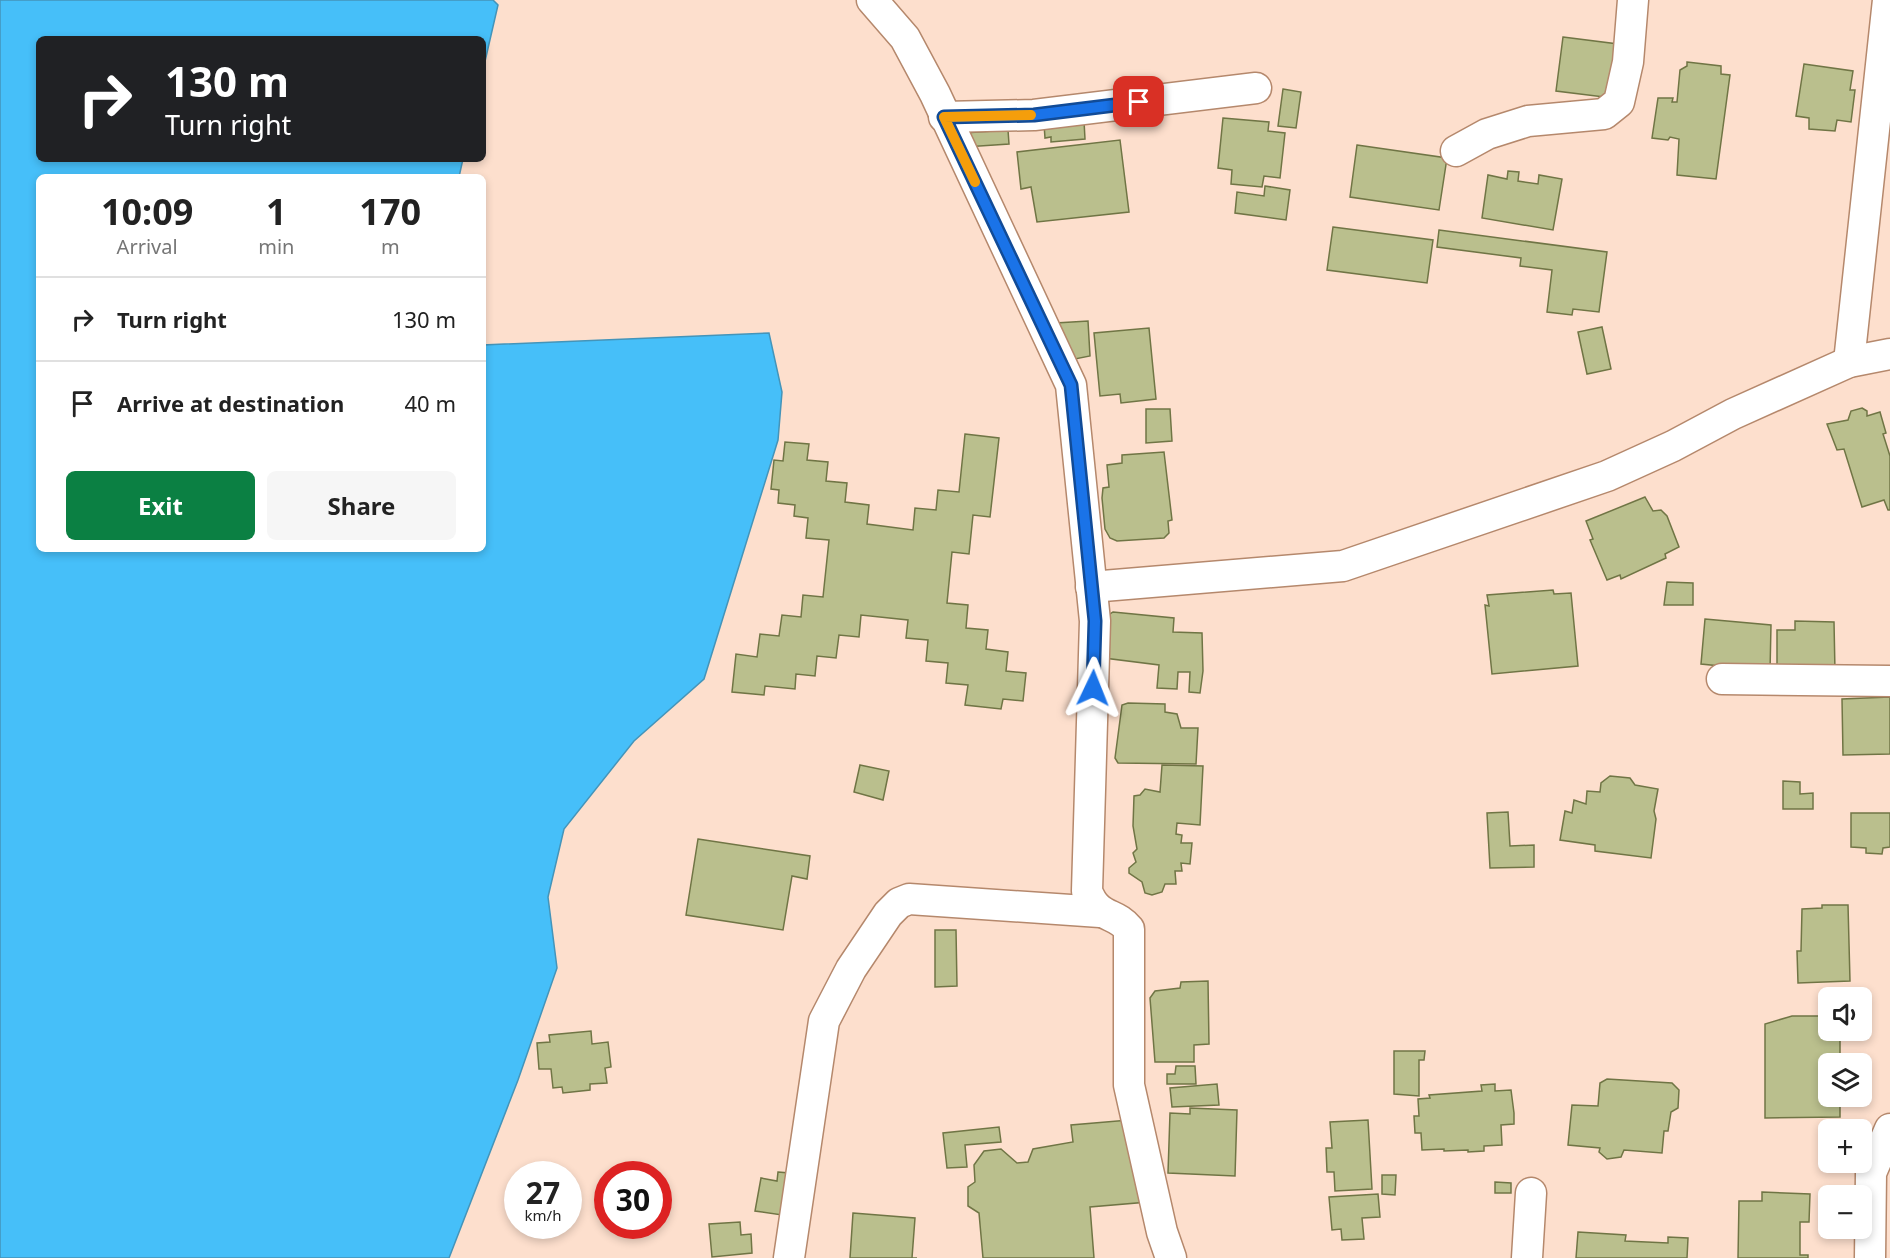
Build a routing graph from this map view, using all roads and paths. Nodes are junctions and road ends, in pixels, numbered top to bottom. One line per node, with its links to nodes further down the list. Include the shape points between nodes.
1 (872, 0): 6 (street, via 905,38)
2 (1634, 0): 7 (street, via 1628,62 1619,102 1604,114 1528,121 1487,134)
3 (1888, 0): 4 (street)
4 (1887, 43): 9 (street)
5 (1256, 88): 6 (street, via 1034,115)
6 (944, 117): 10 (street, via 1071,385)
7 (1456, 151)
8 (1890, 354): 9 (street)
9 (1849, 362): 10 (street, via 1607,476 1343,566)
10 (1091, 587): 13 (street, via 1095,621 1087,891)
11 (1722, 679): 12 (street)
12 (1890, 681)
13 (1100, 912): 16 (street, via 909,899 888,914 851,969 824,1022); 17 (street, via 1129,929 1129,1085)
14 (1890, 1129): 19 (street, via 1871,1173)
15 (1531, 1193): 18 (street)
16 (789, 1258)
17 (1171, 1258)
18 (1527, 1258)
19 (1870, 1258)

